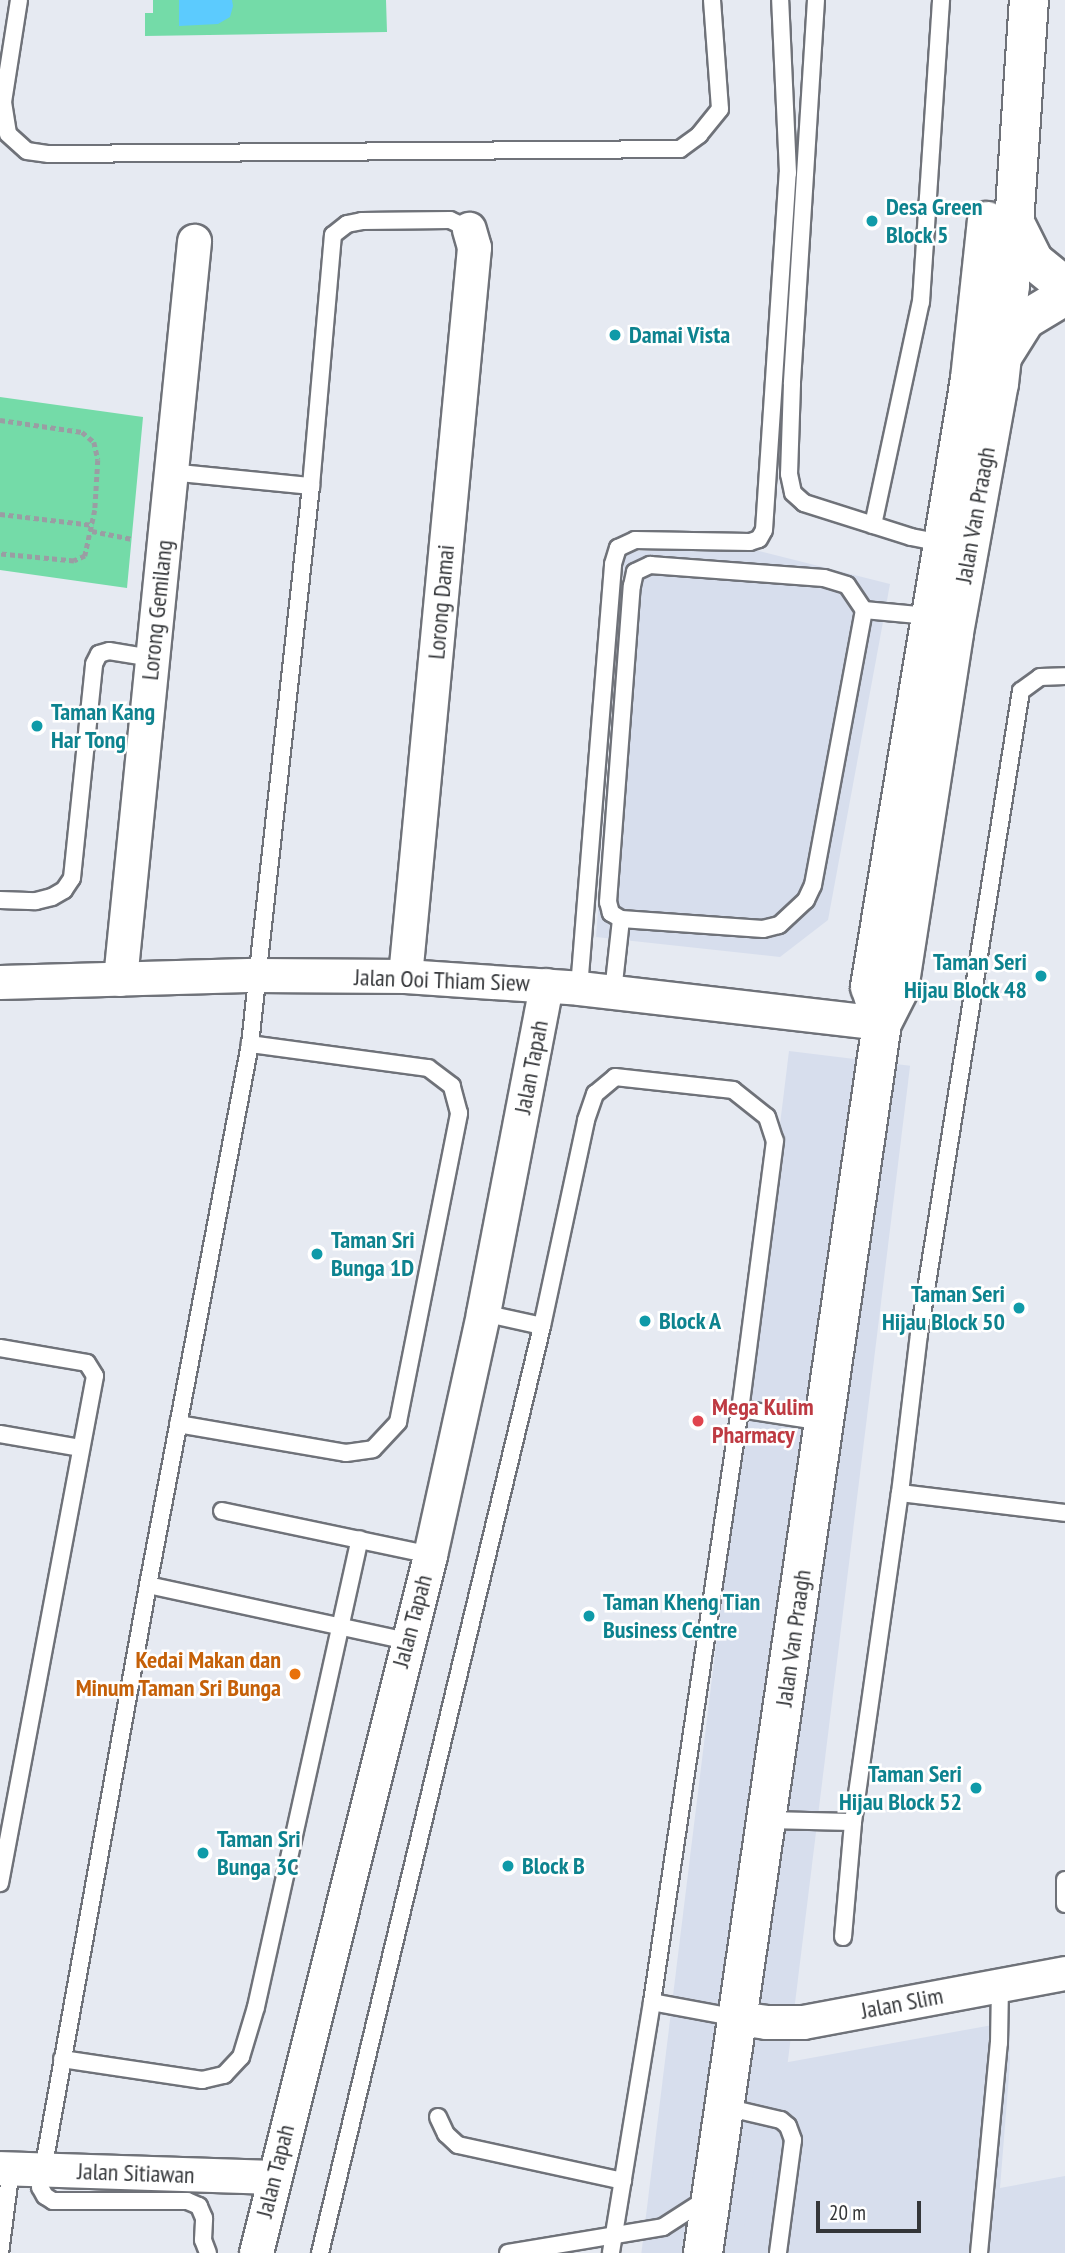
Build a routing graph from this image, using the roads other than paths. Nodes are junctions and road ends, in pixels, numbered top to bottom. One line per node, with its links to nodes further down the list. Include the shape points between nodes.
1 (19, 0): 2 (lane, via 4,102 8,134 27,151 49,154 680,149 699,135 720,109)
2 (712, 0)
3 (780, 0): 30 (lane, via 788,173 764,530 759,539 750,542 635,540 618,548 613,564)
4 (816, 0): 17 (lane, via 789,474 793,493 804,503)
5 (941, 0): 17 (lane, via 921,303)
6 (1003, 0): 11 (main road, Jalan Van Praagh)
7 (1029, 0): 8 (main road, Jalan Van Praagh)
8 (1014, 221): 11 (main road, Jalan Van Praagh); 12 (main road, via 1034,261)
9 (469, 229): 16 (lane, via 450,220 362,221 347,224 333,235); 26 (street, Lorong Damai, via 474,247)
10 (194, 241): 15 (street, Lorong Gemilang)
11 (996, 284): 12 (street); 14 (main road, Jalan Van Praagh); 18 (main road, Jalan Van Praagh, via 970,379)
12 (1065, 288)
13 (1065, 296): 14 (main road, via 1025,320)
14 (1001, 359): 32 (main road, Jalan Van Praagh, via 899,989)
15 (170, 472): 16 (lane); 21 (street, Lorong Gemilang)
16 (311, 486): 25 (lane)
17 (873, 525): 18 (lane)
18 (941, 543): 20 (main road, Jalan Van Praagh)
19 (864, 610): 20 (lane); 24 (lane, via 813,885 806,901 779,925 763,929); 24 (lane, via 847,585 824,578 650,565 635,572 608,902 611,912)
20 (929, 616): 32 (main road, Jalan Van Praagh, via 870,987)
21 (152, 659): 23 (lane, via 109,651 99,654 94,664 72,878 52,897); 27 (street, Lorong Gemilang)
22 (1065, 676): 42 (lane, via 1040,677 1021,691 919,1334)
23 (0, 900)
24 (621, 919): 31 (lane)
25 (256, 975): 26 (street, Jalan Ooi Thiam Siew); 27 (street, Jalan Ooi Thiam Siew); 33 (lane)
26 (405, 976): 29 (street, Jalan Ooi Thiam Siew)
27 (120, 979): 28 (street, Jalan Ooi Thiam Siew)
28 (0, 982)
29 (546, 985): 30 (street, Jalan Ooi Thiam Siew); 34 (street, Jalan Tapah)
30 (579, 988): 31 (street, Jalan Ooi Thiam Siew)
31 (613, 992): 32 (street, Jalan Ooi Thiam Siew)
32 (882, 1023): 38 (main road, Jalan Van Praagh)
33 (250, 1044): 39 (lane); 39 (lane, via 428,1068 452,1086 459,1113 398,1422 382,1440 373,1449 346,1453)
34 (484, 1313): 35 (lane); 46 (street, Jalan Tapah)
35 (542, 1326): 37 (lane, via 595,1094 615,1077 733,1090 767,1117 775,1142); 71 (lane)
36 (0, 1348): 41 (lane, via 88,1363 93,1368)
37 (740, 1409): 38 (lane); 58 (lane)
38 (824, 1422): 50 (main road, Jalan Van Praagh)
39 (178, 1424): 47 (lane)
40 (0, 1434): 41 (lane)
41 (80, 1448): 53 (lane)
42 (900, 1493): 44 (lane); 51 (lane)
43 (222, 1511): 45 (lane)
44 (1065, 1513)
45 (360, 1539): 46 (lane); 48 (lane)
46 (430, 1555): 49 (street, Jalan Tapah)
47 (148, 1585): 48 (lane); 60 (lane)
48 (339, 1626): 49 (lane); 60 (lane, via 262,1981 241,2057 224,2075 202,2080)
49 (407, 1641): 64 (street, Jalan Tapah)
50 (766, 1820): 51 (lane); 59 (main road, Jalan Van Praagh)
51 (853, 1822): 55 (lane)
52 (1065, 1880): 54 (lane)
53 (0, 1883)
54 (1065, 1904)
55 (843, 1937)
56 (1065, 1973): 57 (street, Jalan Slim)
57 (1000, 1985): 59 (street, Jalan Slim, via 803,2022); 76 (lane, via 999,2043)
58 (652, 2002): 59 (lane); 65 (lane)
59 (738, 2018): 61 (main road, Jalan Van Praagh)
60 (62, 2059): 63 (lane)
61 (725, 2107): 66 (main road, Jalan Van Praagh); 75 (lane, via 781,2120 788,2126 793,2140)
62 (438, 2118): 65 (lane, via 458,2144)
63 (18, 2169): 64 (street, Jalan Sitiawan); 68 (lane); 69 (lane, via 53,2201 187,2202 200,2206 202,2240)
64 (273, 2177): 70 (street, Jalan Tapah)
65 (623, 2181): 67 (lane)
66 (712, 2196): 67 (lane, via 663,2227); 74 (main road, Jalan Van Praagh)
67 (614, 2235): 72 (lane); 73 (lane)
68 (0, 2253)
69 (208, 2253)
70 (256, 2253)
71 (320, 2253)
72 (508, 2253)
73 (611, 2253)
74 (703, 2253)
75 (778, 2253)
76 (979, 2253)

